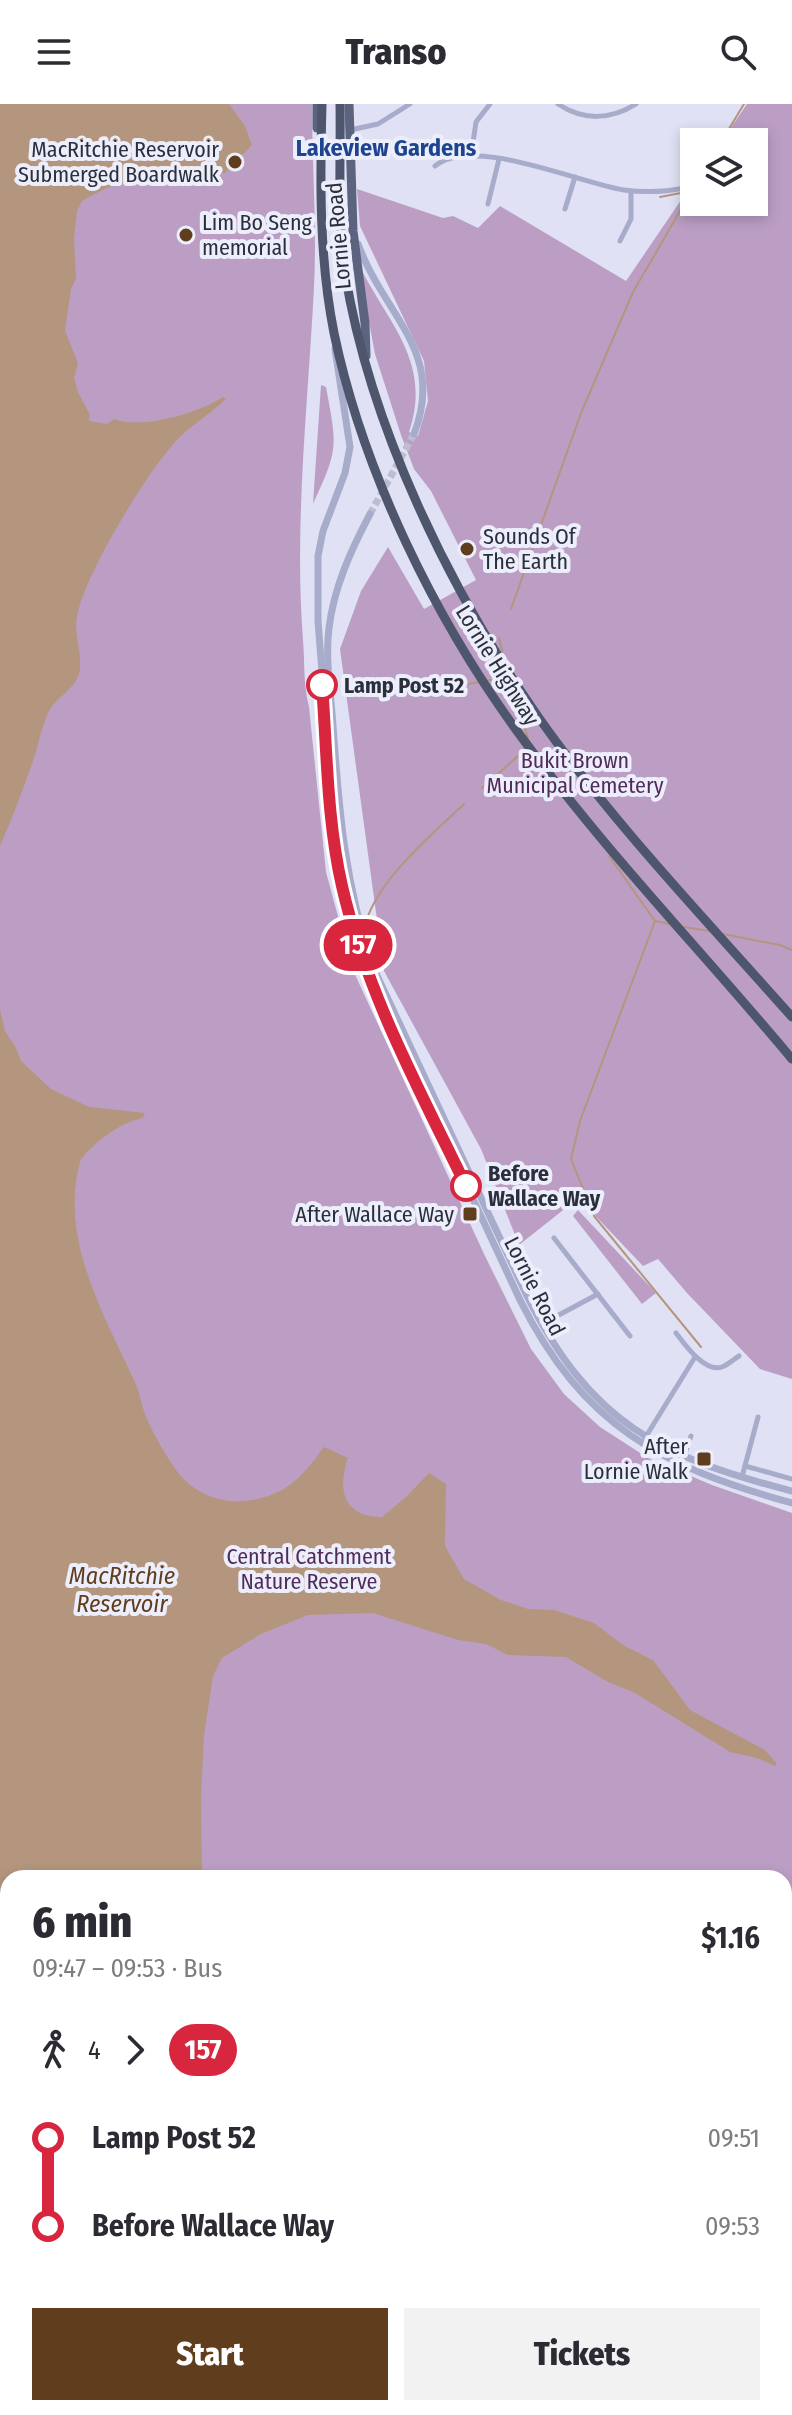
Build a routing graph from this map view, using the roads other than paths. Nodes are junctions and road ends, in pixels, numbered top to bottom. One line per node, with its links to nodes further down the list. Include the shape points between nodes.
1 (320, 104): 19 (highway, Lornie Road)
2 (340, 104): 20 (highway, Lornie Road)
3 (349, 104): 8 (main road, Lornie Road)
4 (410, 104): 8 (street, via 378,124)
5 (490, 104): 9 (street, via 476,122)
6 (558, 104): 7 (street, via 587,117 619,113)
7 (636, 104)
8 (349, 130): 17 (main road, Lornie Road)
9 (471, 156): 10 (street); 11 (street, via 456,155)
10 (499, 159): 12 (street); 15 (street)
11 (435, 166)
12 (575, 177): 14 (street); 16 (street)
13 (680, 189): 14 (street)
14 (631, 191): 18 (street, via 631,219)
15 (488, 204)
16 (565, 209)
17 (353, 231): 22 (main road, Lornie Road); 23 (street, via 372,277 421,364 424,401)
18 (620, 241)
19 (324, 262): 21 (highway, Lornie Highway)
20 (345, 272): 22 (highway, Lornie Highway)
21 (334, 330): 26 (highway, Lornie Highway, via 356,417 388,502 487,687 555,782); 27 (street, Lornie Road, via 350,447 323,531 317,578 331,812 341,883 359,949)
22 (366, 364): 25 (highway, Lornie Highway, via 394,449 452,571 510,674 627,829)
23 (414, 434)
24 (370, 514): 27 (street, Lornie Road, via 337,590 329,628 342,845 373,967)
25 (792, 1017)
26 (792, 1059)
27 (411, 1060): 30 (street, Lornie Road)
28 (554, 1238): 29 (street)
29 (598, 1294): 30 (street); 32 (street)
30 (538, 1327): 37 (street, Lornie Road, via 565,1375 594,1406)
31 (676, 1333): 34 (street)
32 (630, 1336)
33 (739, 1356): 34 (street, via 719,1368)
34 (695, 1357): 37 (street)
35 (758, 1417): 39 (street)
36 (691, 1436): 38 (street)
37 (644, 1440): 38 (street, Lornie Road)
38 (682, 1461): 40 (street, Lornie Road); 44 (street, Lornie Road)
39 (745, 1466): 41 (street); 42 (street)
40 (718, 1470): 42 (street, Lornie Road); 44 (street)
41 (768, 1473): 43 (street); 45 (street)
42 (742, 1478): 45 (street, Lornie Road)
43 (792, 1479)
44 (715, 1480): 47 (street, Lornie Road)
45 (759, 1482): 46 (street, Lornie Road)
46 (792, 1491)
47 (792, 1503)

